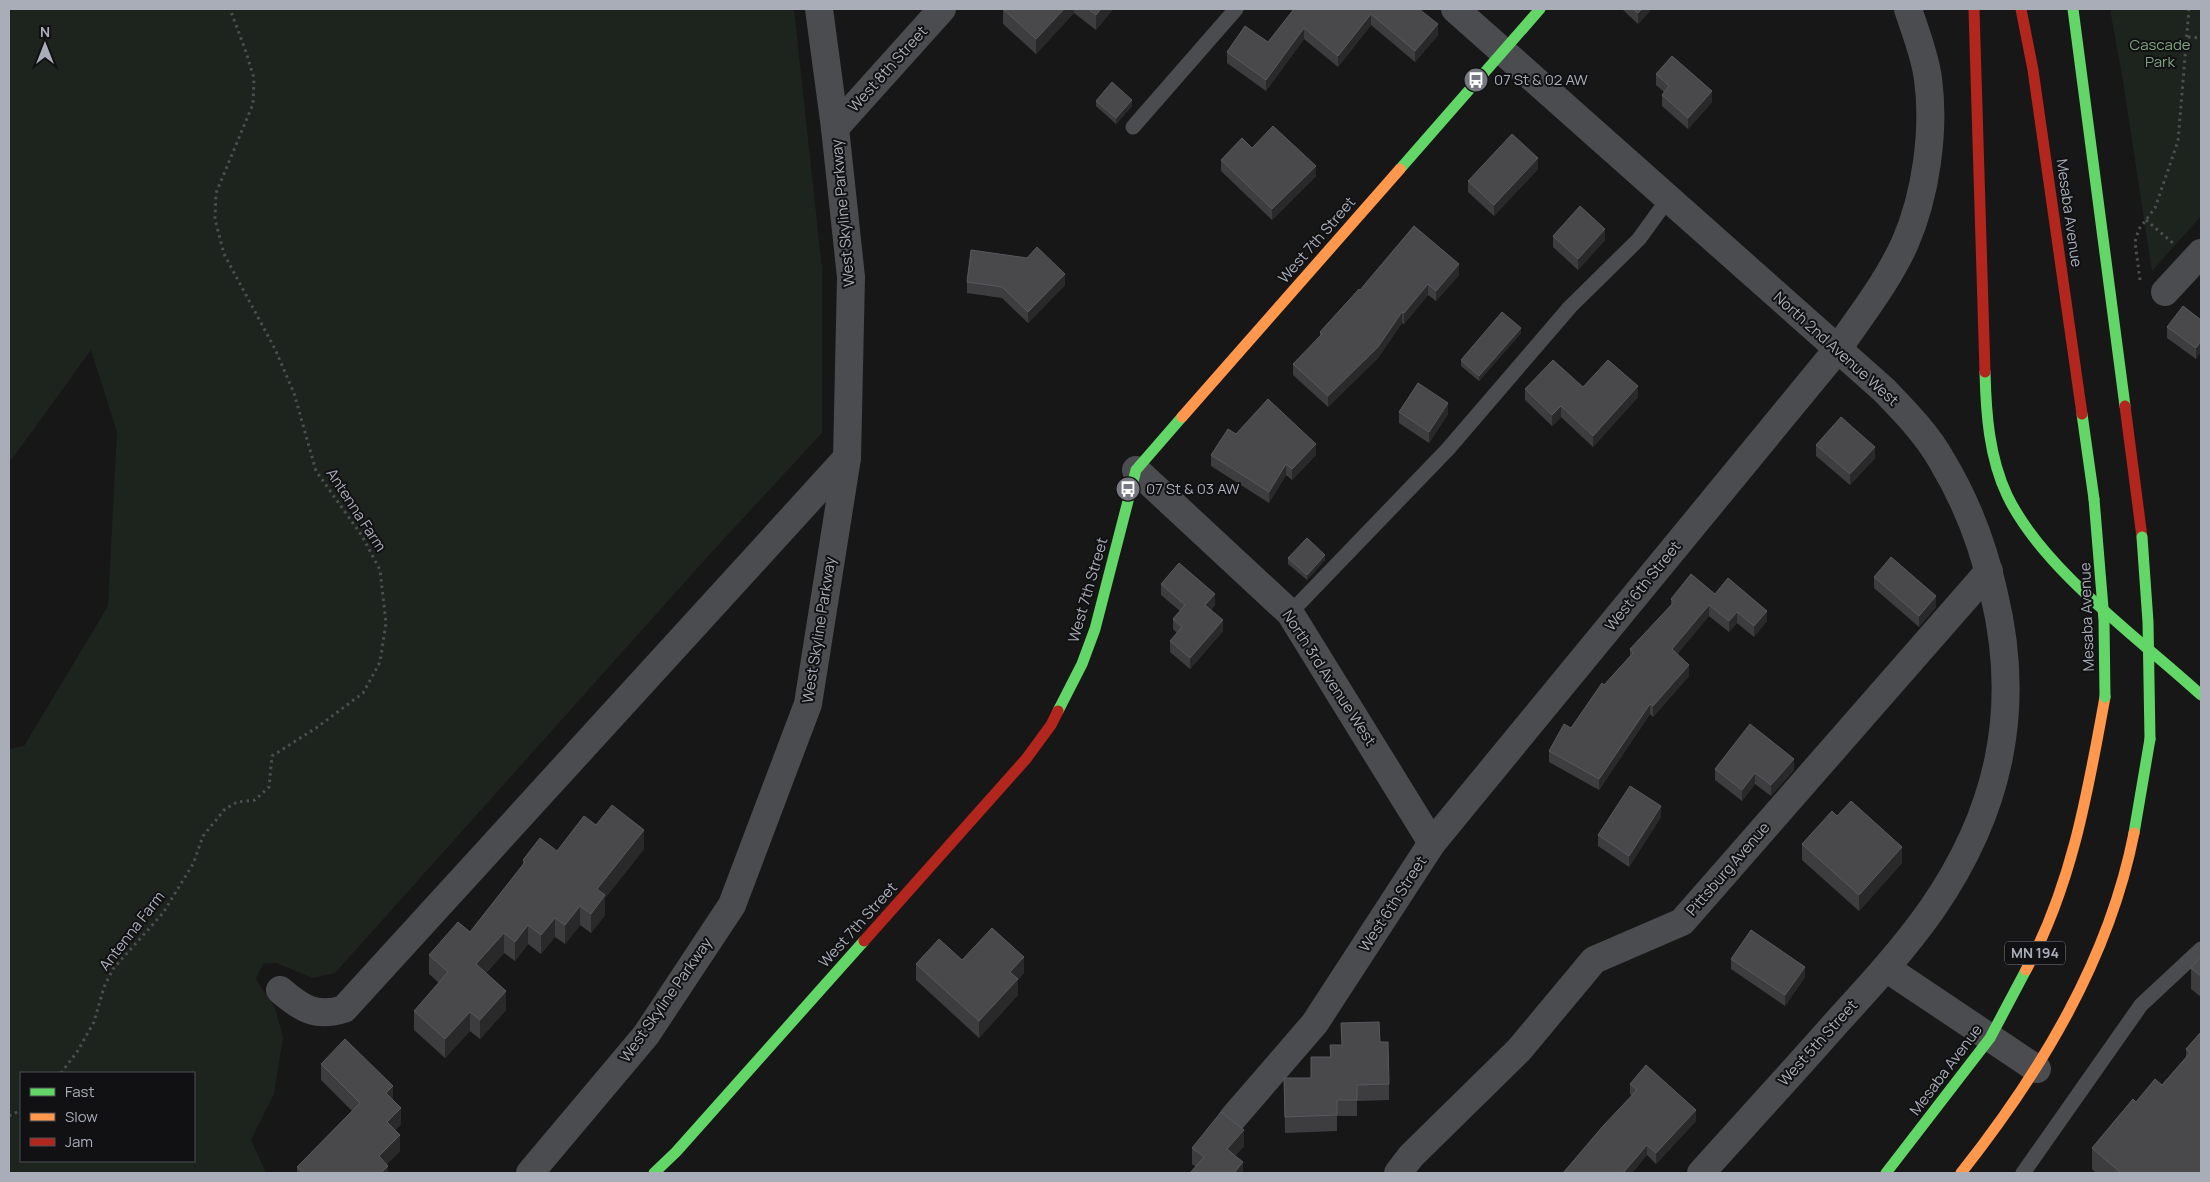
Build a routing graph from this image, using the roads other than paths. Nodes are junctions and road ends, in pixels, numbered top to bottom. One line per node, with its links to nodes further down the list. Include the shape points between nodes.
1 (819, 9): 12 (street, West Skyline Parkway)
2 (942, 9): 12 (street, West 8th Street)
3 (1236, 9): 11 (lane)
4 (1455, 9): 10 (street, North 2nd Avenue West)
5 (1540, 9): 10 (main road, West 7th Street)
6 (1908, 9): 16 (street, West 6th Street, via 1928,78 1930,120 1923,188 1904,243 1880,287)
7 (1974, 9): 21 (main road, via 1986,382 1998,473 2017,513 2075,583)
8 (2021, 9): 27 (main road, Mesaba Avenue / MN 194, bridge, via 2034,70 2094,499 2104,620 2105,697 2086,802 2071,860 2042,936)
9 (2072, 9): 28 (main road, Mesaba Avenue, bridge, via 2142,537 2148,622 2150,739 2128,863 2117,901 2086,977)
10 (1502, 50): 13 (street, North 2nd Avenue West); 18 (main road, West 7th Street)
11 (1133, 127)
12 (835, 128): 17 (street, West Skyline Parkway, via 851,277)
13 (1668, 199): 16 (street, North 2nd Avenue West); 20 (lane, via 1638,239 1570,307 1448,449)
14 (2198, 257): 15 (street)
15 (2153, 290)
16 (1837, 350): 19 (street, North 2nd Avenue West, via 1884,390 1916,424 1942,460 1974,529); 22 (street, West 6th Street)
17 (847, 458): 26 (street, via 344,1009 330,1013 311,1011); 30 (street, West Skyline Parkway, via 808,704 732,905 646,1035)
18 (1136, 470): 20 (street, North 3rd Avenue West); 31 (main road, West 7th Street, via 1095,630 1051,725 1019,767)
19 (1989, 571): 23 (street, North 2nd Avenue West, via 2004,643 2007,690 1997,768 1984,812 1962,861); 32 (street, Pittsburg Avenue, via 1682,922 1594,960 1519,1050 1411,1156)
20 (1290, 612): 22 (street, North 3rd Avenue West)
21 (2201, 695)
22 (1432, 844): 29 (street, West 6th Street, via 1315,1023)
23 (1931, 909): 25 (street, West 5th Street)
24 (2201, 949): 36 (lane, via 2141,1006)
25 (1886, 968): 27 (street); 33 (street, West 5th Street)
26 (280, 990)
27 (1990, 1038): 28 (street); 34 (main road, Mesaba Avenue / MN 194)
28 (2037, 1069): 35 (main road, Mesaba Avenue)
29 (1233, 1118)
30 (530, 1173)
31 (654, 1173)
32 (1398, 1173)
33 (1701, 1173)
34 (1886, 1173)
35 (1961, 1173)
36 (2024, 1173)

